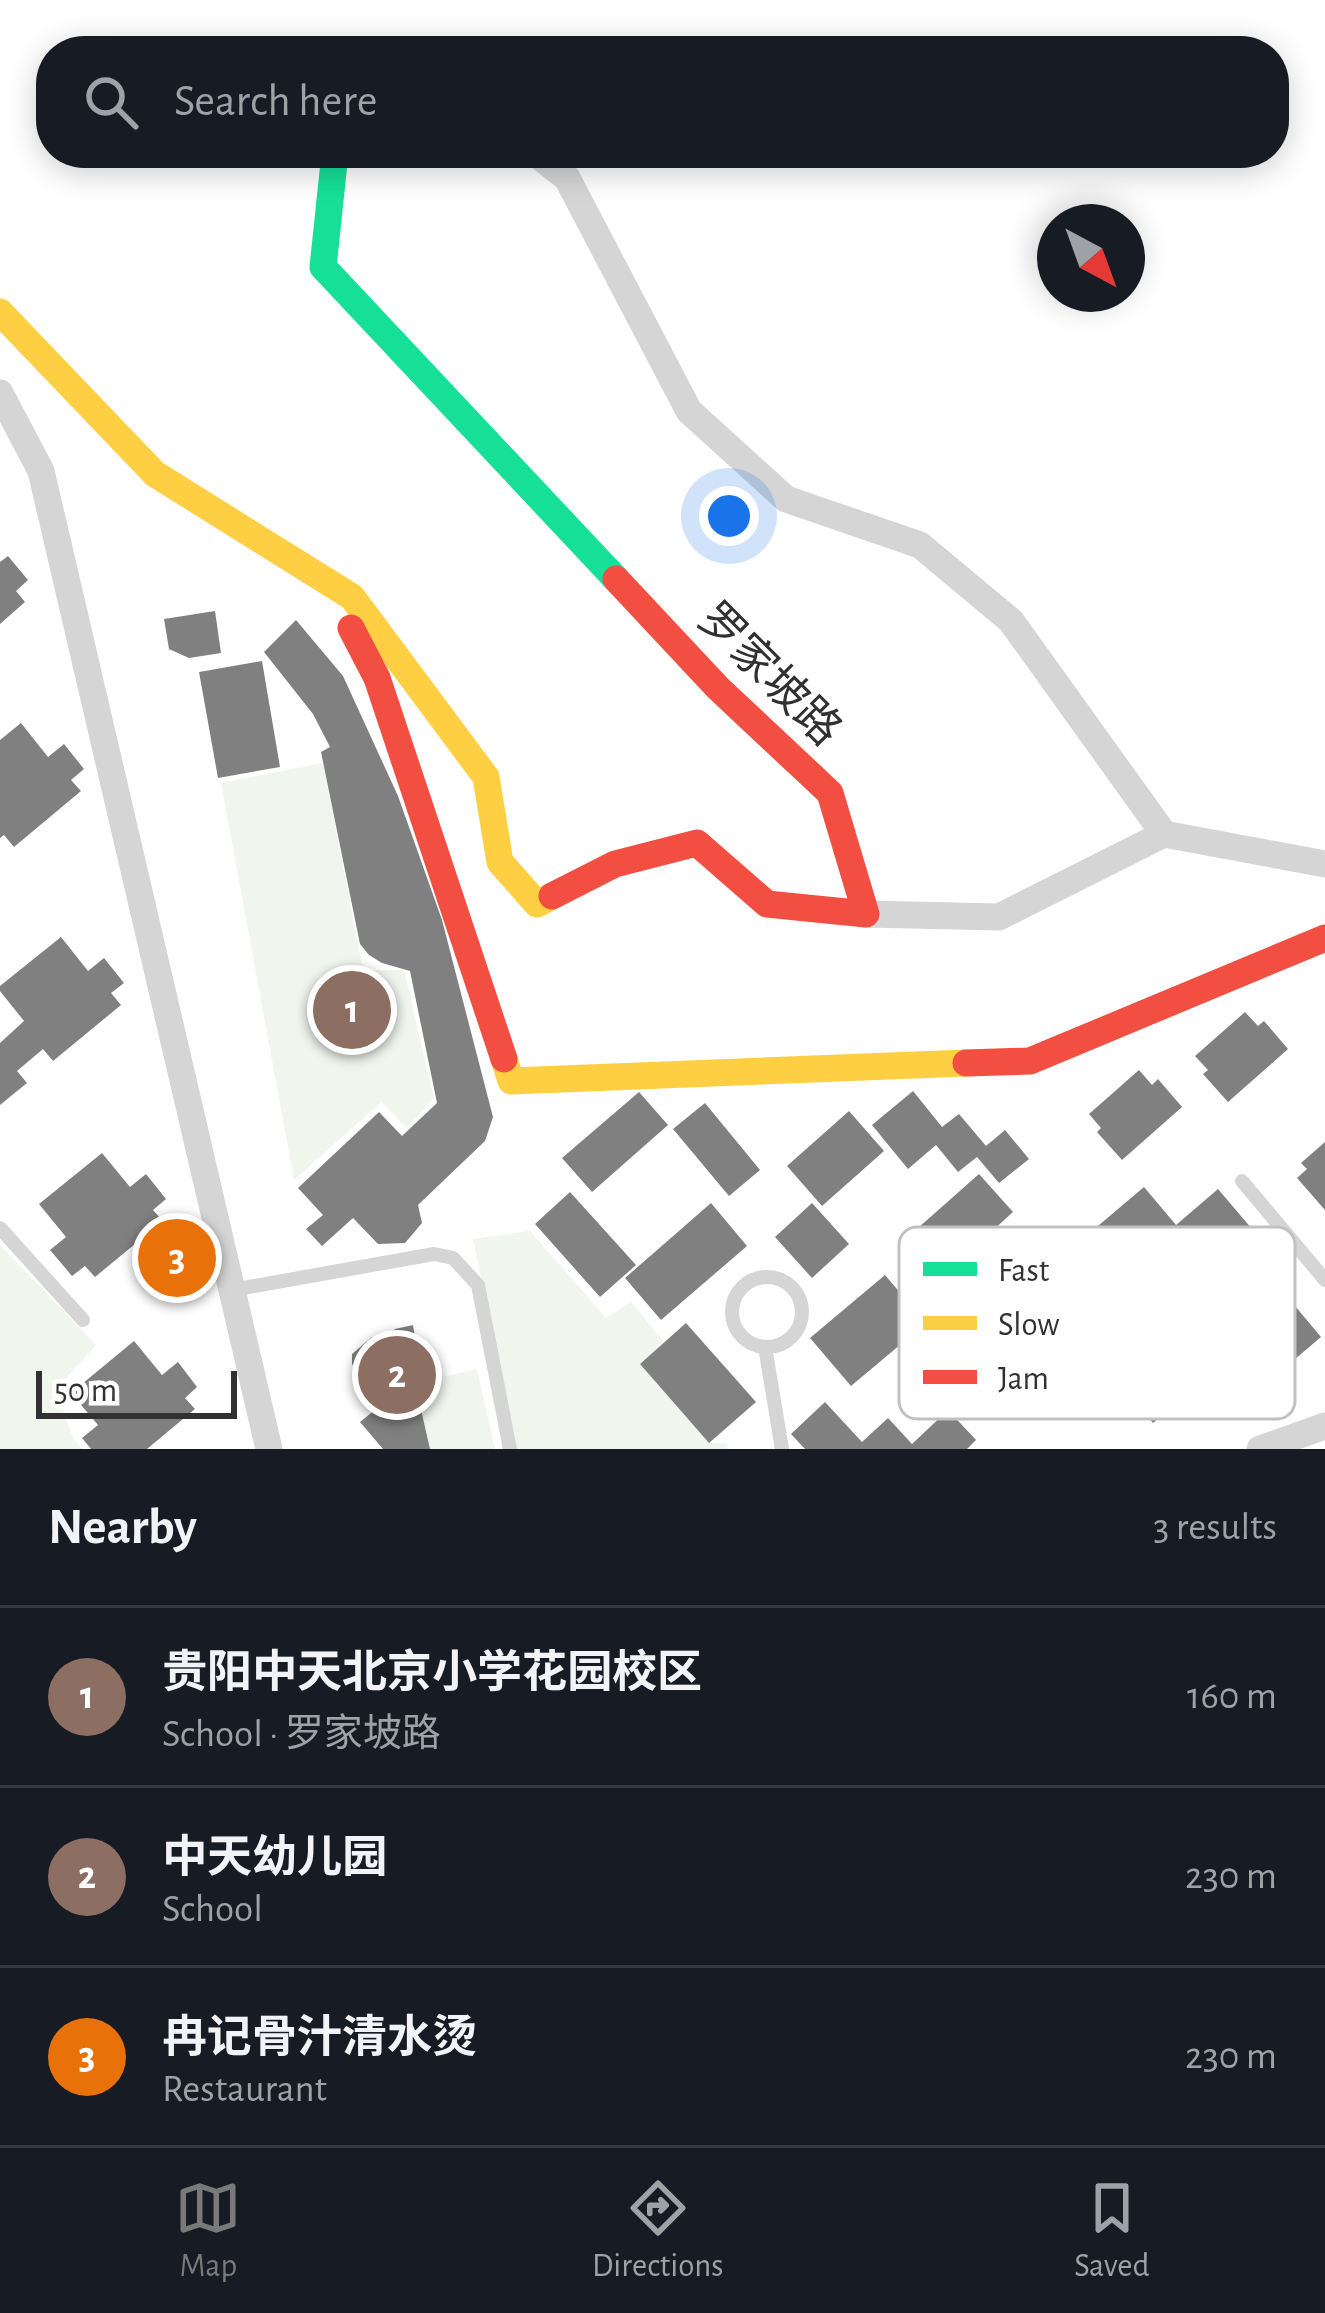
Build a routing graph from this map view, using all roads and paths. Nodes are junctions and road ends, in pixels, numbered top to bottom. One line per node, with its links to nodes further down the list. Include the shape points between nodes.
1 (333, 168): 8 (street, 罗家坡路, via 323,267 718,688 830,794)
2 (554, 168): 6 (street, via 567,178 689,411 786,499 920,545 1011,621)
3 (0, 312): 5 (street, via 155,474)
4 (2, 401): 15 (street, via 41,471)
5 (326, 581): 8 (street, via 352,597 485,777 500,862 537,904 615,864 697,843 767,904); 9 (street, via 377,678 512,1081 1030,1061)
6 (1164, 834): 7 (street); 8 (street, via 999,917)
7 (1325, 864)
8 (866, 914)
9 (1325, 938)
10 (1242, 1180): 11 (lane)
11 (1281, 1227)
12 (0, 1228): 16 (lane)
13 (1295, 1244): 14 (lane)
14 (1325, 1280)
15 (232, 1290): 19 (street); 20 (lane, via 434,1254 453,1258 478,1285)
16 (83, 1320)
17 (766, 1347): 17 (lane, via 743,1338 732,1305 745,1285 768,1277 796,1292 802,1313 786,1341); 21 (lane)
18 (1325, 1426): 22 (street)
19 (269, 1449)
20 (510, 1449)
21 (782, 1449)
22 (1259, 1449)

